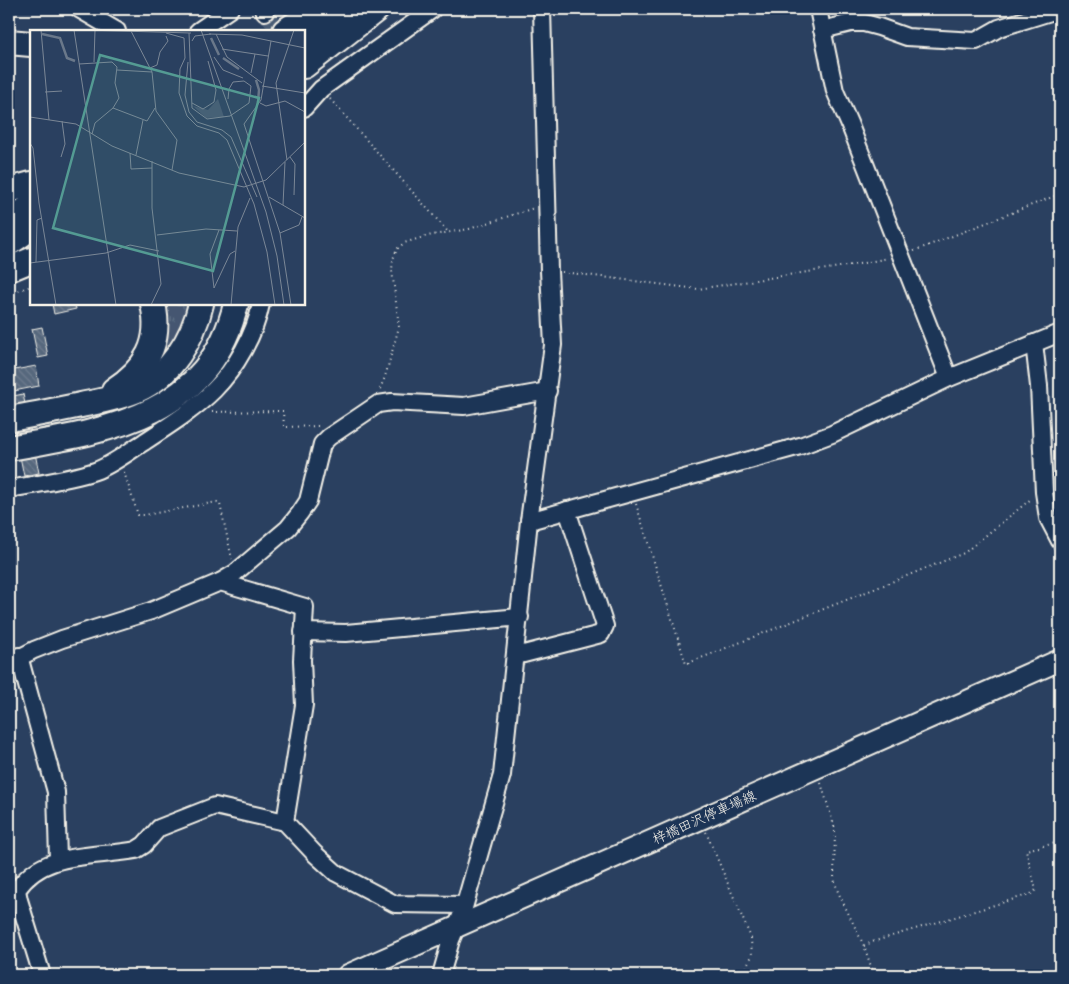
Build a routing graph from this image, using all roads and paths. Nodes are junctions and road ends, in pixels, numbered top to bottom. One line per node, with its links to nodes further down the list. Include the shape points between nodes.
1 (79, 9): 11 (street)
2 (230, 9): 12 (street)
3 (318, 9): 13 (highway)
4 (351, 9): 16 (highway)
5 (377, 9): 19 (highway)
6 (433, 9): 20 (street)
7 (542, 9): 25 (street)
8 (818, 9): 14 (street)
9 (1060, 9): 14 (street, via 999,28 976,40 907,37 864,23)
10 (9, 30): 15 (highway)
11 (115, 30)
12 (199, 30)
13 (286, 30)
14 (822, 30): 30 (street, via 839,102)
15 (30, 32)
16 (305, 40)
17 (9, 42): 18 (highway)
18 (30, 44)
19 (307, 71): 20 (street)
20 (321, 89): 21 (street); 29 (path)
21 (305, 107)
22 (30, 184): 23 (highway)
23 (9, 190)
24 (1060, 194): 30 (path)
25 (547, 204): 29 (path); 32 (street)
26 (30, 207): 27 (highway)
27 (9, 222)
28 (30, 231): 31 (highway)
29 (450, 233): 46 (path, via 427,236 404,243 397,249 392,270 399,327 385,377)
30 (901, 255): 32 (path, via 698,290); 42 (street)
31 (20, 258)
32 (549, 271): 43 (street, via 553,345)
33 (30, 286): 34 (path)
34 (9, 294)
35 (153, 305): 44 (highway, via 155,336 147,360 127,381 113,390)
36 (201, 305): 44 (highway, via 185,346 164,372 150,383 124,395)
37 (213, 305): 49 (highway, via 205,333 181,372 133,411)
38 (236, 305): 49 (highway, via 215,357 192,384 160,407)
39 (261, 305): 45 (street, via 252,332 229,372)
40 (1060, 333): 41 (street)
41 (1034, 343): 42 (street); 54 (street)
42 (949, 378): 53 (street, via 800,446)
43 (548, 391): 46 (street, via 464,406 392,402 378,404); 56 (street)
44 (70, 408): 47 (highway)
45 (193, 408): 48 (path, via 202,412 283,411 284,427); 51 (street)
46 (368, 410): 48 (street)
47 (9, 419)
48 (342, 428): 58 (street, via 322,444 308,501 300,513 288,528)
49 (95, 432): 50 (highway)
50 (9, 448)
51 (118, 459): 52 (street, via 86,474); 58 (path, via 138,515 220,504)
52 (9, 488)
53 (632, 492): 54 (path, via 686,664 964,553 1034,496); 55 (street)
54 (1044, 492): 57 (street, via 1048,518)
55 (567, 510): 56 (street); 62 (street, via 604,626 601,634)
56 (529, 521): 60 (street)
57 (1060, 541)
58 (235, 573): 59 (street)
59 (220, 582): 61 (street, via 305,607); 63 (street, via 151,611 62,639)
60 (520, 617): 61 (street, via 346,633); 62 (street)
61 (304, 632): 67 (street, via 304,705)
62 (516, 656): 70 (street, via 502,775)
63 (14, 660): 69 (street, via 56,792)
64 (1060, 660): 65 (main road, 梓橋田沢停車場線)
65 (814, 769): 66 (main road, 梓橋田沢停車場線); 72 (path, via 836,829 834,880)
66 (701, 819): 71 (main road, 梓橋田沢停車場線); 76 (path, via 751,938 752,956)
67 (285, 822): 69 (street, via 215,806 160,828 136,850); 70 (street, via 336,873 379,897 395,904)
68 (1060, 842): 72 (path, via 1026,850 1036,890 1031,894)
69 (58, 859): 73 (street, via 23,880 17,890)
70 (464, 905): 71 (street)
71 (457, 927): 74 (main road, 梓橋田沢停車場線); 75 (street)
72 (864, 946): 77 (path)
73 (42, 975)
74 (348, 975)
75 (441, 975)
76 (741, 975)
77 (874, 975)

